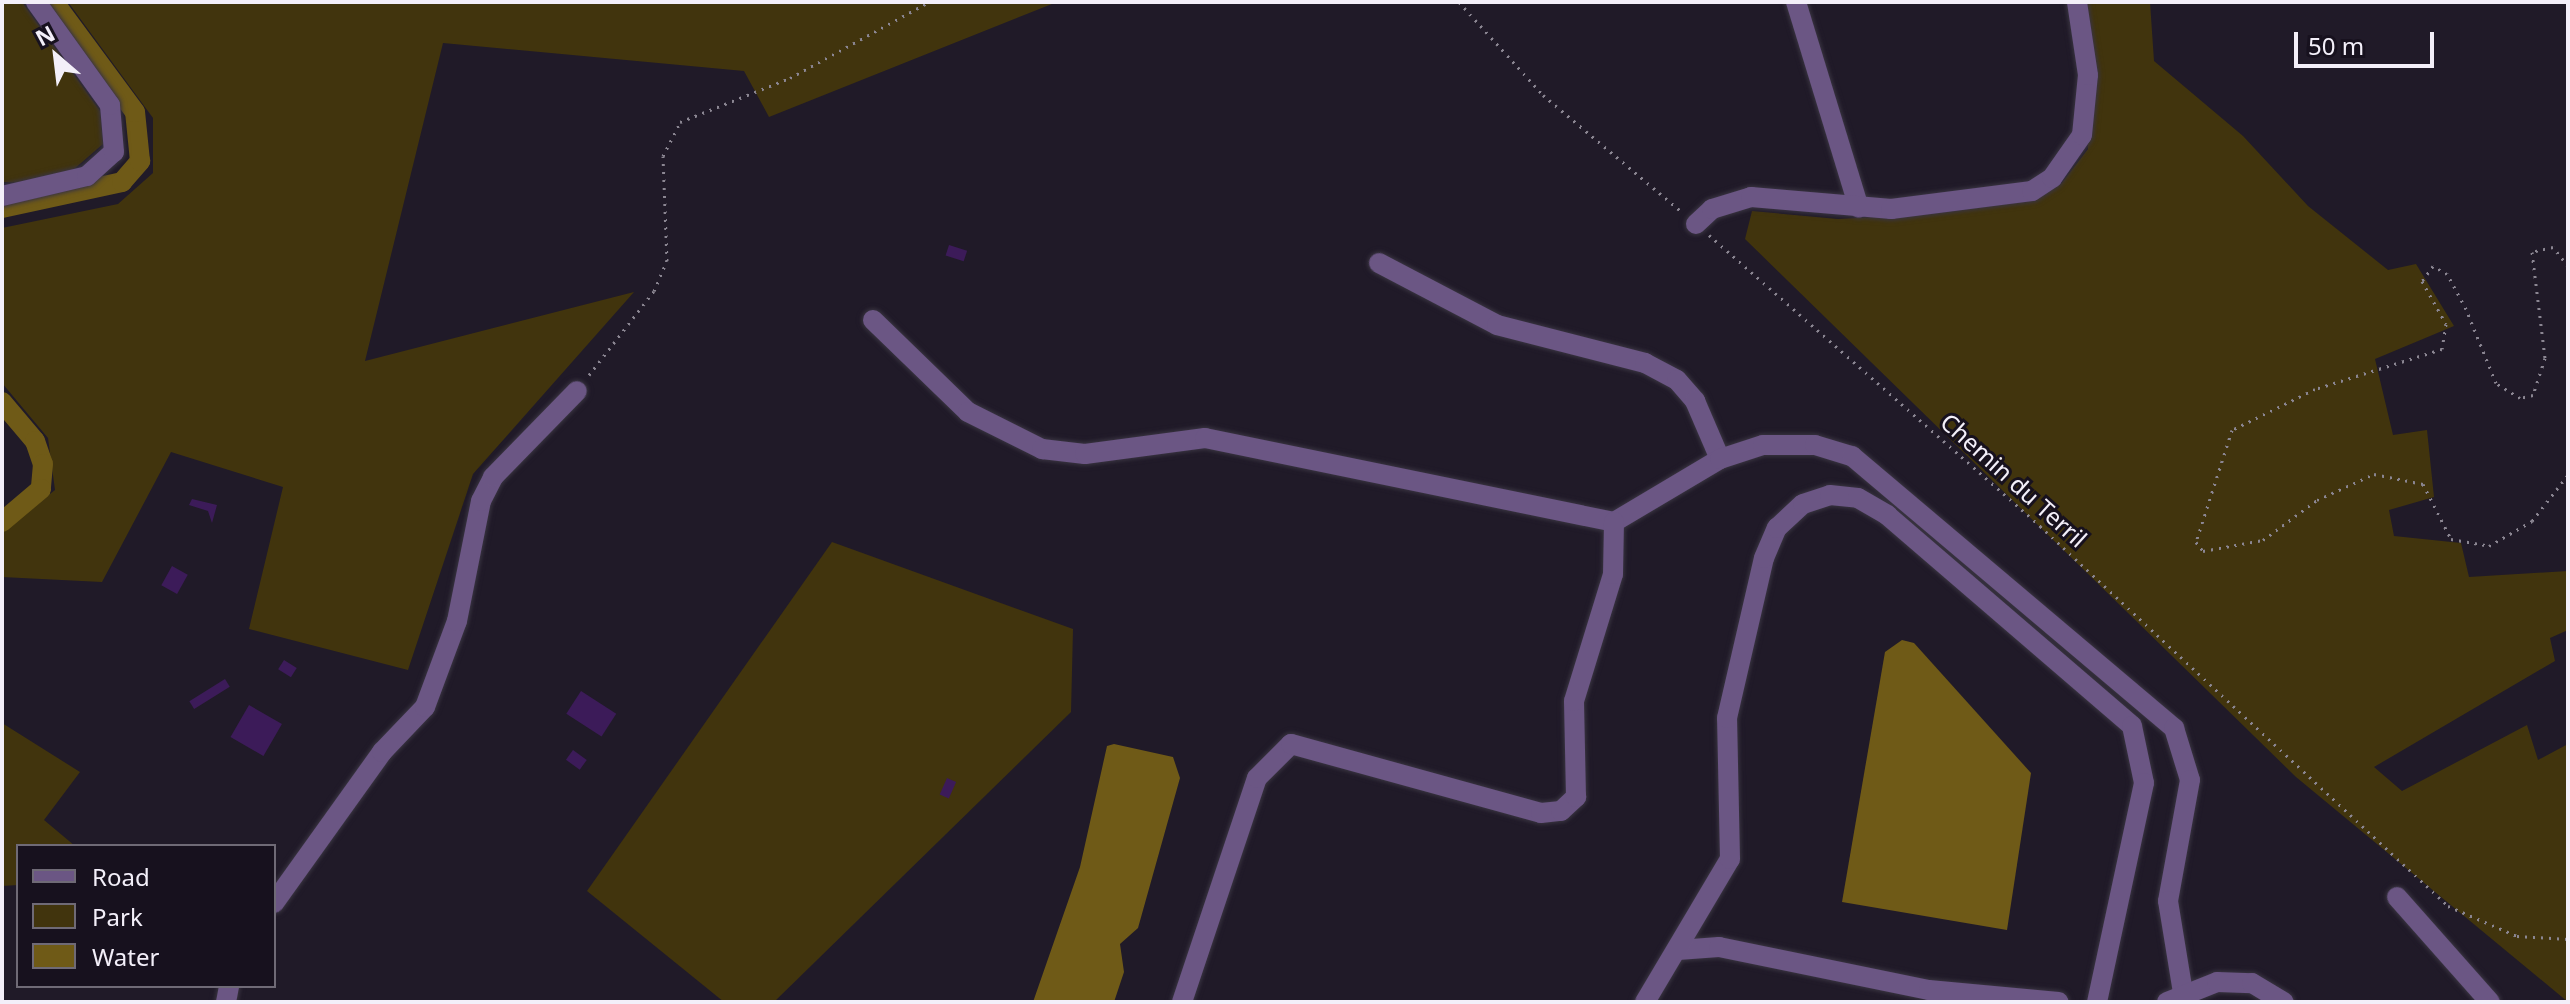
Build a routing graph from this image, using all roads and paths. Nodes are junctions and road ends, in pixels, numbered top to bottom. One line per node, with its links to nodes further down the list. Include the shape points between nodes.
1 (36, 2): 6 (lane, via 110,105 114,152 87,176)
2 (929, 2): 12 (path, via 790,78 680,122 663,156 667,261 654,291)
3 (1459, 2): 8 (path, Chemin du Terril, via 1543,95)
4 (1796, 2): 7 (lane)
5 (2077, 2): 7 (lane, via 2088,102 2082,135 2052,178 2000,200)
6 (2, 196)
7 (1859, 208): 8 (lane, via 1751,197 1712,209)
8 (1696, 224): 18 (path, Chemin du Terril, via 2040,526 2448,906 2517,936)
9 (1379, 263): 13 (lane, via 1497,325 1645,363 1677,380 1695,401)
10 (2568, 266): 14 (path, via 2553,247 2532,252 2545,358 2533,395 2520,398 2496,383 2466,309 2447,274 2433,266 2422,281 2446,324 2442,349 2315,389 2232,430 2196,542 2203,551 2263,540 2317,500 2374,474 2423,484 2451,539 2489,546 2532,521)
11 (873, 320): 15 (lane, via 968,412 1042,449 1085,454 1205,438)
12 (577, 391): 17 (lane, via 493,477 481,501 457,621 425,707 382,752)
13 (1720, 459): 15 (lane); 20 (lane, via 1763,445 1815,445 1852,456 2174,728 2190,780 2168,901)
14 (2568, 475)
15 (1614, 522): 21 (lane, via 1613,574 1574,701 1576,797 1561,811 1541,813 1291,744 1257,778)
16 (2397, 897): 26 (lane)
17 (276, 900)
18 (2568, 939)
19 (1678, 950): 22 (lane); 23 (lane, via 1719,947 1929,990); 24 (lane, via 1730,859 1727,718 1764,558 1777,528 1803,504 1830,495 1887,515 2132,726 2144,783)
20 (2175, 997): 25 (lane, via 2217,982 2252,983)
21 (1182, 1002)
22 (1645, 1002)
23 (2058, 1002)
24 (2097, 1002)
25 (2284, 1002)
26 (2490, 1002)

